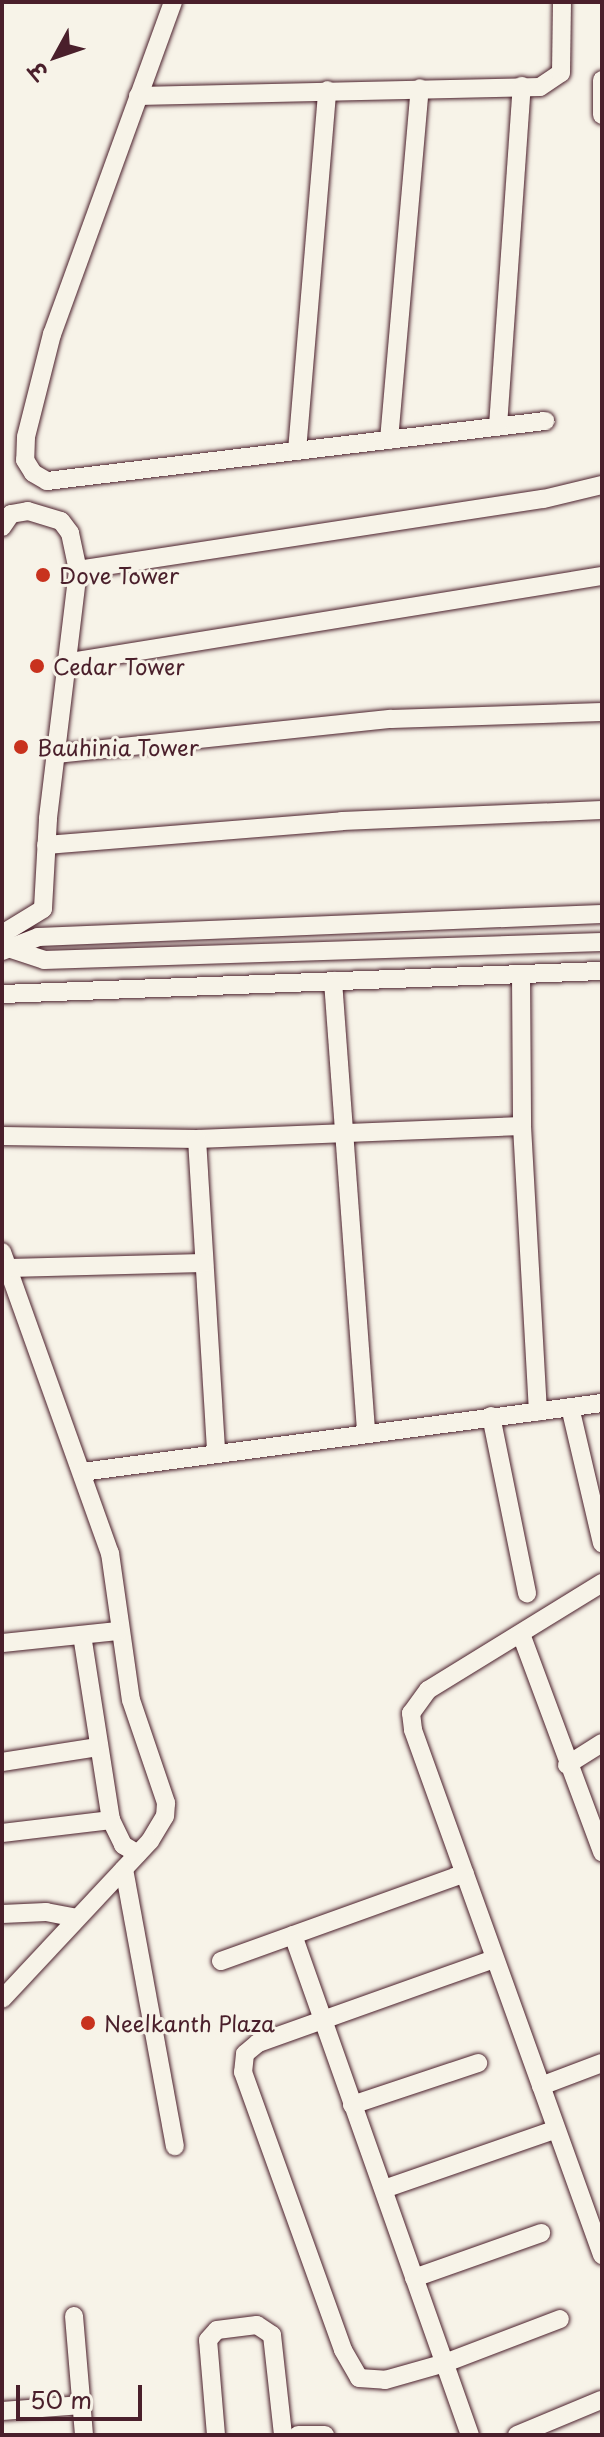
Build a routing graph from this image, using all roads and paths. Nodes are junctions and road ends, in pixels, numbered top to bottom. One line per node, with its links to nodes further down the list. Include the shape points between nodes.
1 (173, 2): 7 (street)
2 (562, 2): 4 (street, via 561,73 540,87)
3 (602, 80): 8 (street)
4 (522, 86): 5 (street); 10 (street)
5 (420, 88): 6 (street); 11 (street)
6 (327, 90): 7 (street); 12 (street)
7 (138, 96): 12 (street, via 52,334 25,460 47,481)
8 (602, 115)
9 (545, 421): 10 (street)
10 (498, 426): 11 (street)
11 (389, 440): 12 (street)
12 (297, 451)
13 (602, 485): 15 (street, via 544,499)
14 (2, 527): 15 (street, via 11,514 28,511 61,521 70,533)
15 (78, 570): 17 (street)
16 (602, 576): 17 (street)
17 (71, 662): 19 (street)
18 (602, 712): 19 (street, via 391,719)
19 (56, 754): 21 (street)
20 (602, 810): 21 (street, via 342,821)
21 (46, 845): 24 (street, via 43,909)
22 (602, 914): 24 (street, via 38,937)
23 (602, 942): 24 (street, via 44,960)
24 (5, 944)
25 (602, 971): 26 (street)
26 (521, 974): 27 (street); 29 (street)
27 (333, 981): 28 (street); 30 (street)
28 (2, 994)
29 (522, 1126): 30 (street); 37 (street)
30 (343, 1130): 32 (street); 39 (street)
31 (2, 1136): 32 (street)
32 (197, 1139): 34 (street)
33 (5, 1260): 34 (street); 41 (street)
34 (204, 1263): 40 (street)
35 (602, 1403): 36 (street)
36 (570, 1407): 37 (street); 42 (street)
37 (538, 1412): 38 (street)
38 (491, 1416): 39 (street); 44 (street)
39 (366, 1432): 40 (street)
40 (216, 1450): 41 (street)
41 (82, 1472): 45 (street, via 116,1579)
42 (602, 1543)
43 (602, 1583): 46 (street)
44 (527, 1593)
45 (118, 1631): 47 (street); 56 (street, via 131,1700 166,1803 160,1827)
46 (521, 1634): 52 (street); 58 (street, via 428,1690 411,1713)
47 (82, 1635): 48 (street); 50 (street)
48 (2, 1643)
49 (602, 1743): 52 (street)
50 (98, 1747): 51 (street); 53 (street)
51 (2, 1762)
52 (567, 1765): 55 (street)
53 (111, 1820): 54 (street); 56 (street, via 123,1845)
54 (2, 1833)
55 (602, 1852)
56 (138, 1854): 57 (street)
57 (124, 1869): 60 (street); 71 (street)
58 (465, 1873): 61 (street); 62 (street)
59 (2, 1914): 60 (street, via 46,1912)
60 (76, 1918): 64 (street)
61 (293, 1935): 63 (street); 65 (street)
62 (494, 1959): 65 (street); 68 (street)
63 (221, 1961)
64 (2, 1999)
65 (320, 2019): 69 (street); 78 (street, via 258,2043 242,2062 343,2350 351,2369 370,2382)
66 (478, 2063): 69 (street)
67 (602, 2063): 68 (street)
68 (541, 2086): 70 (street)
69 (352, 2105): 72 (street)
70 (554, 2130): 72 (street); 74 (street)
71 (175, 2146)
72 (384, 2189): 75 (street)
73 (541, 2233): 75 (street)
74 (600, 2243)
75 (414, 2278): 78 (street)
76 (74, 2316): 80 (street)
77 (560, 2319): 78 (street)
78 (445, 2363): 87 (street)
79 (601, 2400): 88 (street)
80 (82, 2405): 81 (street); 82 (street)
81 (2, 2411)
82 (84, 2435)
83 (216, 2435): 84 (street, via 208,2340 217,2330 257,2325 272,2335)
84 (283, 2435)
85 (298, 2435): 86 (street)
86 (325, 2435)
87 (470, 2435)
88 (517, 2435)

